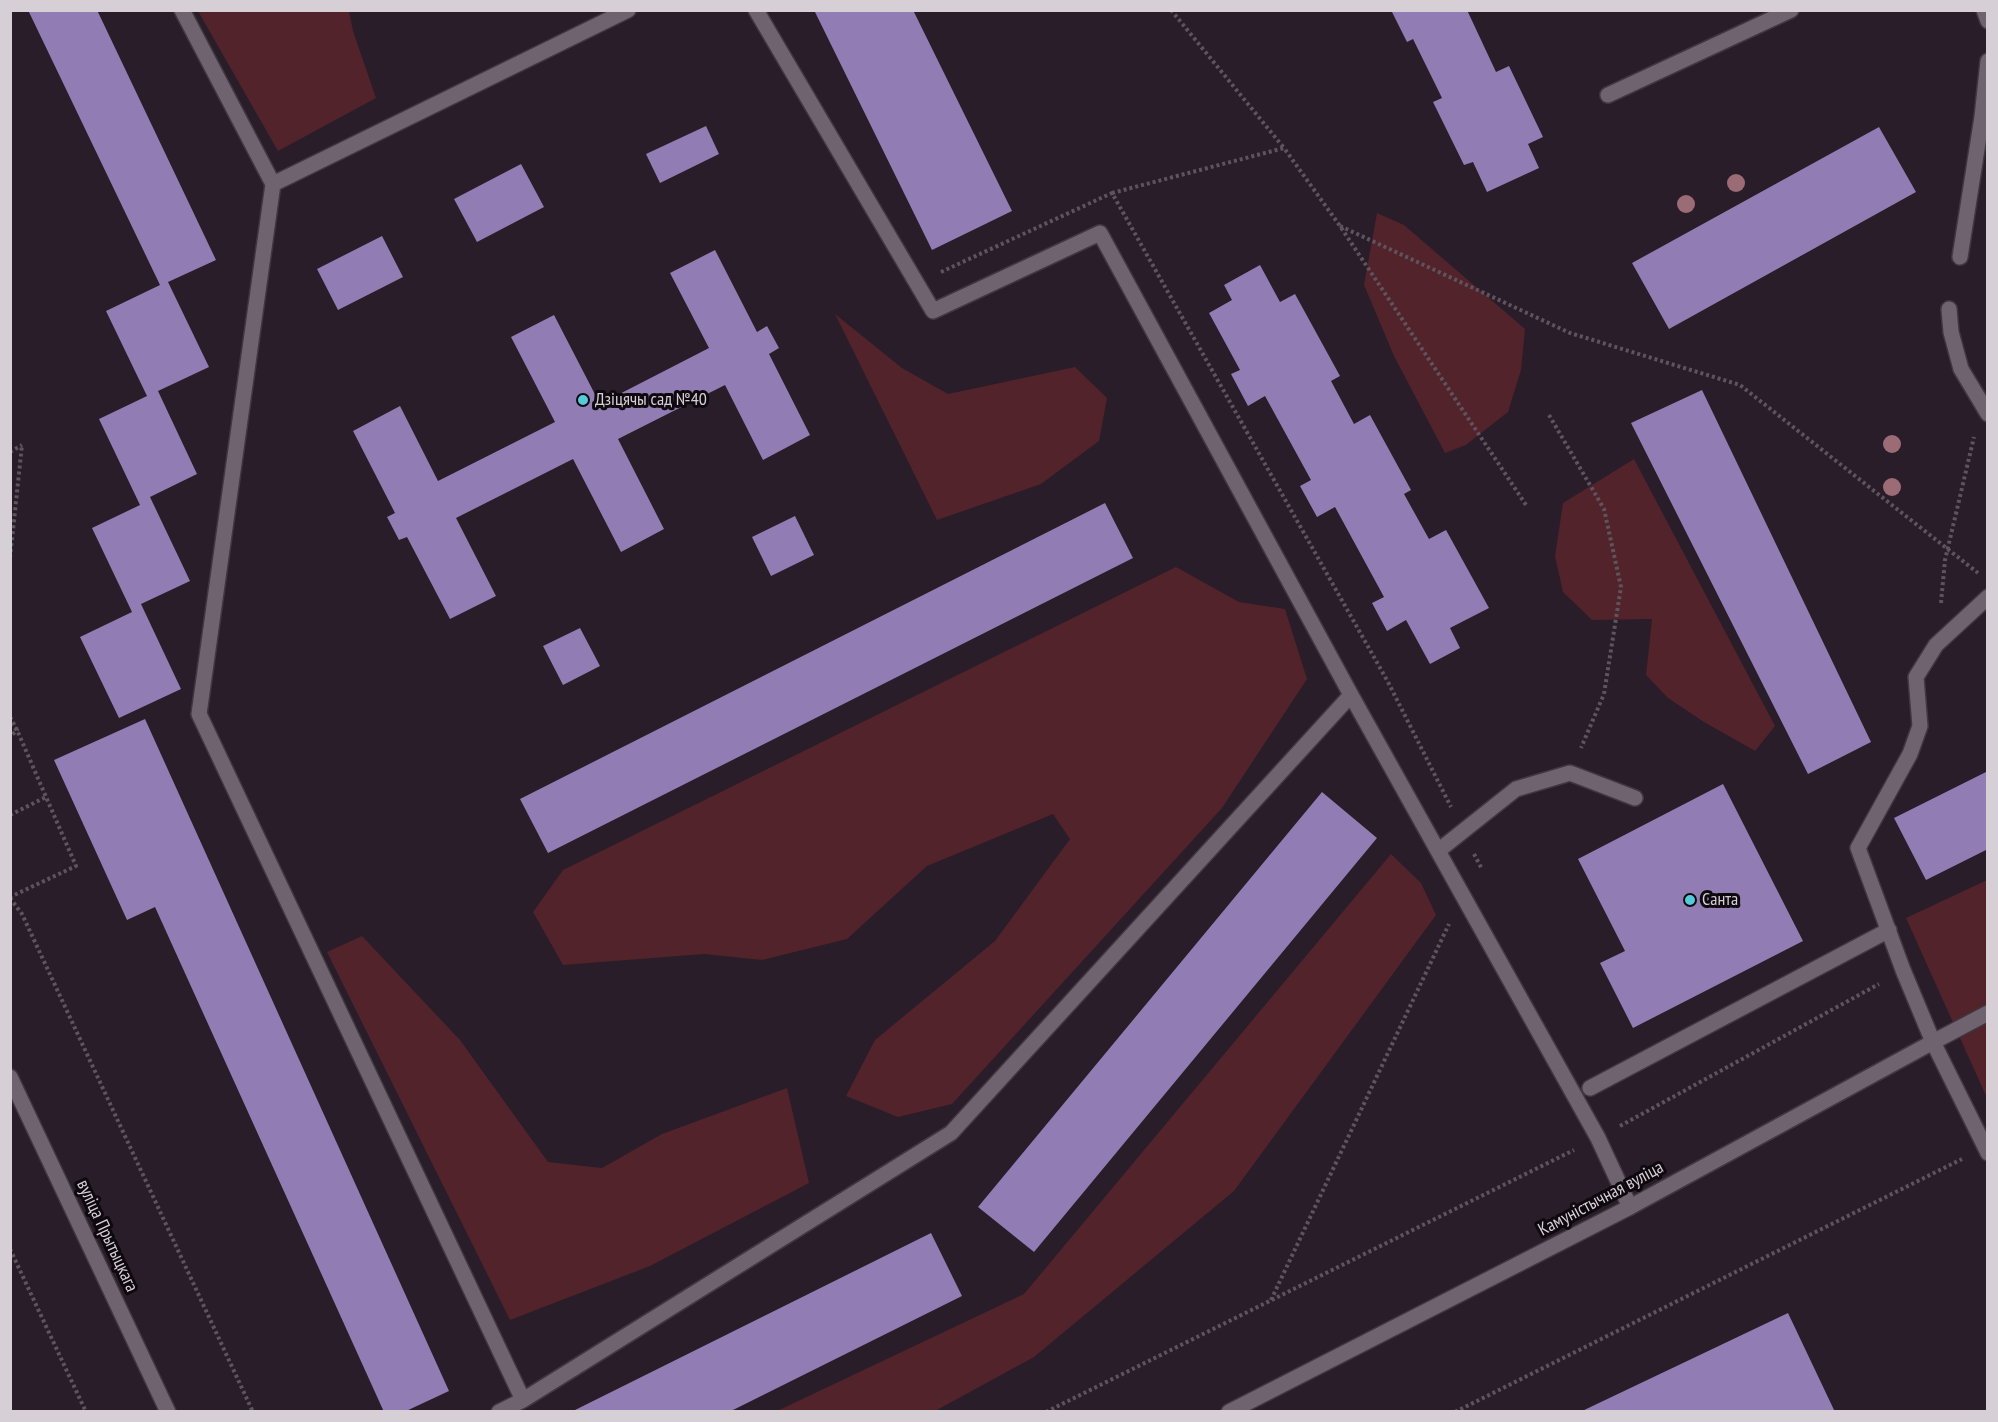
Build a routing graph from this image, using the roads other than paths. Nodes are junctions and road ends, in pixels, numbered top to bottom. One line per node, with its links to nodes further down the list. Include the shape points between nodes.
1 (182, 10): 9 (street)
2 (628, 10): 9 (street)
3 (756, 10): 14 (street, via 933,311 1100,233)
4 (1791, 10): 8 (street)
5 (1984, 10): 6 (street)
6 (1988, 21)
7 (1988, 61): 10 (street)
8 (1608, 95)
9 (273, 184): 24 (street, via 199,714)
10 (1960, 256)
11 (1949, 309): 12 (street, via 1961,369)
12 (1985, 410)
13 (1988, 597): 17 (street, via 1936,645 1916,677 1920,726 1910,754 1858,848)
14 (1351, 695): 16 (street); 24 (street, via 951,1133)
15 (1635, 798): 16 (street, via 1570,773 1516,789)
16 (1438, 851): 23 (street, via 1598,1138)
17 (1889, 930): 19 (street); 21 (street)
18 (1988, 1013): 19 (street, Камуністычная вуліца)
19 (1933, 1042): 22 (street); 23 (street, Камуністычная вуліца)
20 (10, 1077): 25 (street, вуліца Прытыцкага)
21 (1590, 1089)
22 (1986, 1150)
23 (1630, 1207): 27 (street, Камуністычная вуліца)
24 (523, 1400): 26 (street)
25 (168, 1412)
26 (499, 1412)
27 (1229, 1412)

